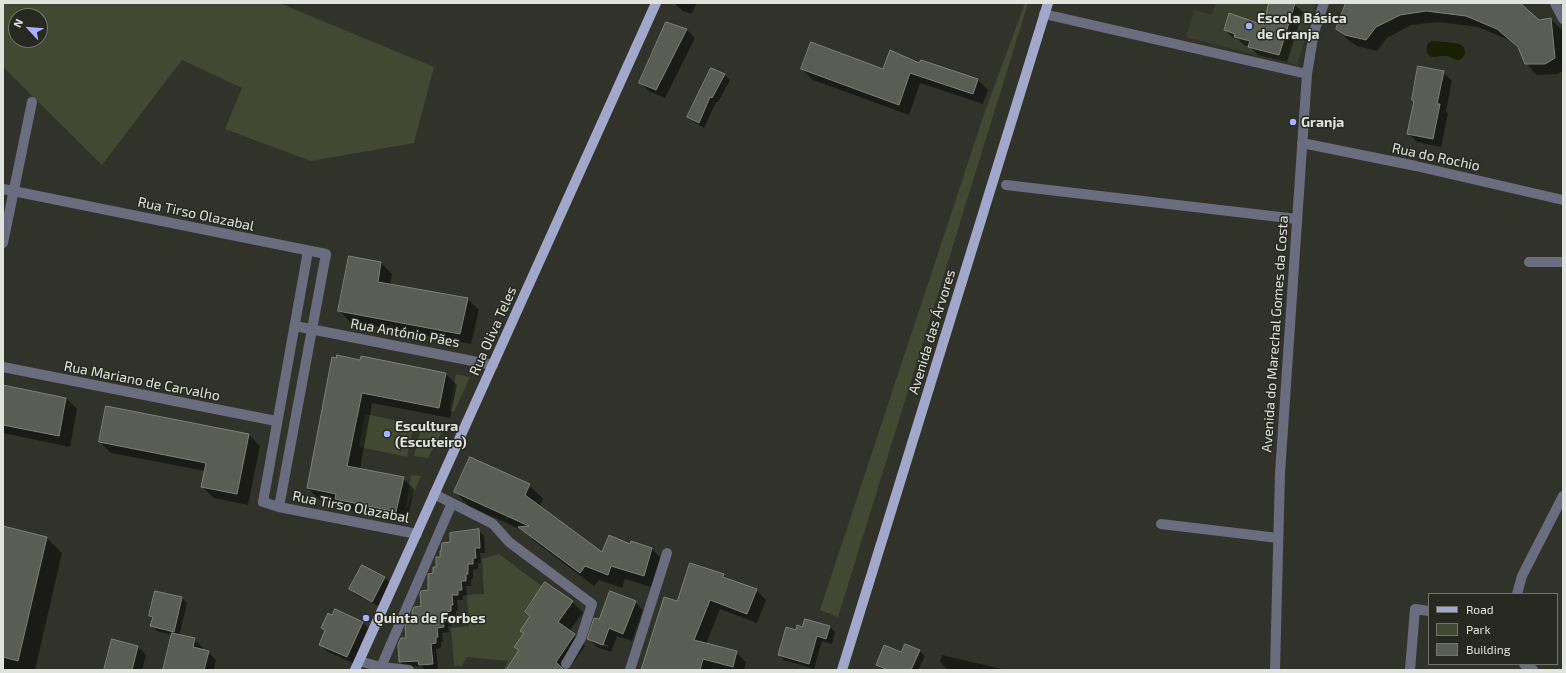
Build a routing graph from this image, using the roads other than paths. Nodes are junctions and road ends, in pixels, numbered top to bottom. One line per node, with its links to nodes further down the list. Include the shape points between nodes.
1 (656, 3): 20 (main road, Rua Oliva Teles)
2 (1048, 3): 5 (main road, Avenida das Árvores)
3 (1324, 3): 7 (street, Avenida do Marechal Gomes da Costa, via 1314,32)
4 (1556, 3): 6 (street)
5 (1044, 14): 7 (street); 38 (main road, Avenida das Árvores)
6 (1563, 19)
7 (1307, 74): 9 (street, Avenida do Marechal Gomes da Costa)
8 (32, 102): 11 (street)
9 (1302, 144): 12 (street, Rua do Rochio, via 1416,166); 13 (street, Avenida do Marechal Gomes da Costa)
10 (1006, 185): 13 (street)
11 (8, 190): 14 (street); 15 (street, Rua Tirso Olazabal)
12 (1563, 200)
13 (1297, 219): 29 (street, Avenida do Marechal Gomes da Costa)
14 (3, 243)
15 (308, 251): 18 (street, Rua Tirso Olazabal); 19 (street, Rua Tirso Olazabal, via 326,254)
16 (1529, 262): 17 (street)
17 (1563, 262)
18 (296, 326): 19 (street); 22 (street, Rua Tirso Olazabal)
19 (312, 330): 20 (street, Rua António Pães); 26 (street, Rua Tirso Olazabal)
20 (493, 365): 23 (main road, Rua Oliva Teles)
21 (3, 367): 22 (street, Rua Mariano de Carvalho)
22 (276, 422): 26 (street, Rua Tirso Olazabal, via 263,502)
23 (434, 494): 25 (street); 28 (main road, Rua Oliva Teles)
24 (1563, 496): 31 (street, via 1522,576)
25 (452, 503): 33 (street, via 493,524 509,542 592,604 581,638); 35 (street)
26 (279, 507): 28 (street, Rua Tirso Olazabal)
27 (1161, 524): 29 (street)
28 (416, 534): 34 (main road, Rua Oliva Teles)
29 (1278, 538): 39 (street, Avenida do Marechal Gomes da Costa)
30 (667, 553): 37 (street)
31 (1517, 593)
32 (1428, 611): 40 (street, via 1415,609)
33 (566, 664)
34 (357, 666): 35 (street)
35 (381, 667): 36 (street)
36 (409, 670)
37 (630, 670)
38 (842, 670)
39 (1275, 670)
40 (1410, 670)

